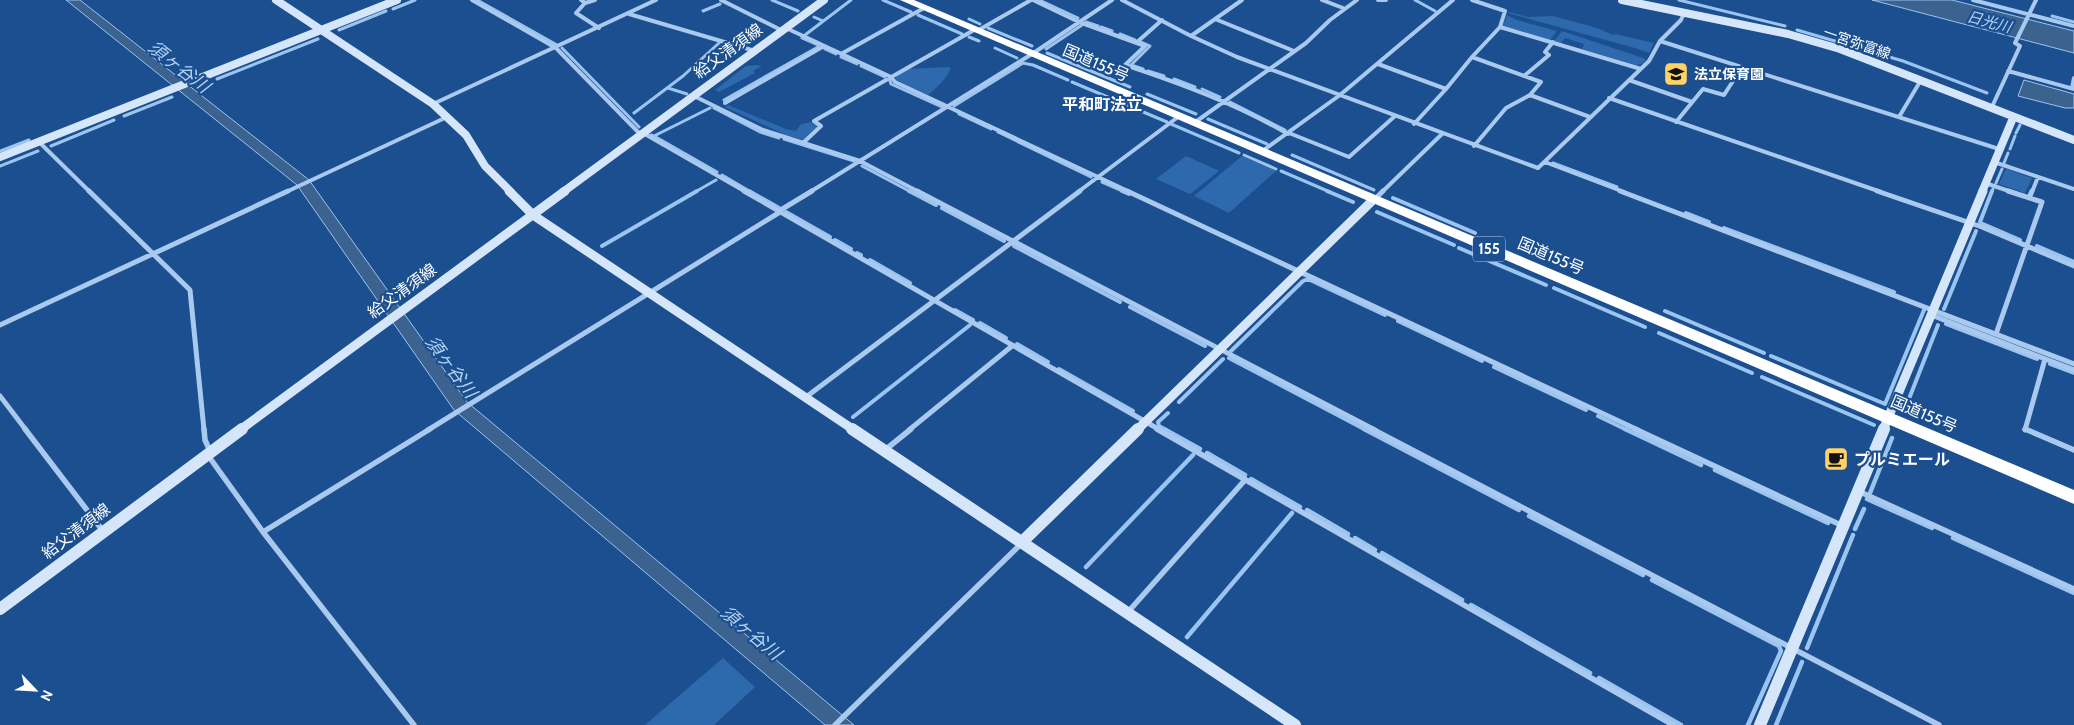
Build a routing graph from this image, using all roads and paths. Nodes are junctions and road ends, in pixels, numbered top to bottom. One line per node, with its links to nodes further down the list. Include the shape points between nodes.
1 (276, 0): 35 (street)
2 (397, 0): 35 (street)
3 (472, 0): 43 (street)
4 (581, 0): 23 (street)
5 (595, 0): 23 (street)
6 (656, 0): 27 (street)
7 (721, 0): 36 (street)
8 (824, 0): 36 (street, 給父清須線)
9 (904, 0): 24 (highway, 国道155号 / 155)
10 (1032, 0): 31 (street); 37 (street)
11 (1112, 0): 31 (street)
12 (1122, 0): 30 (street)
13 (1242, 0): 29 (street)
14 (1322, 0): 25 (street)
15 (1357, 0): 25 (street)
16 (1378, 0): 17 (street)
17 (1386, 0)
18 (1453, 0): 49 (street)
19 (1472, 0): 33 (street, via 1506,11)
20 (1622, 0): 26 (street, 一宮弥富線)
21 (1973, 0): 28 (street)
22 (2036, 0): 28 (street)
23 (586, 3): 34 (street, via 576,13)
24 (924, 8): 37 (highway, 国道155号 / 155); 46 (street)
25 (1343, 8): 45 (street)
26 (1684, 13): 39 (street); 58 (street, 一宮弥富線, via 1804,38)
27 (629, 14): 34 (street); 44 (street)
28 (2028, 15): 32 (street); 53 (street, via 2015,43 2020,46)
29 (1215, 19): 38 (street); 45 (street)
30 (1162, 20): 38 (street); 41 (street)
31 (1080, 22): 41 (street); 47 (street)
32 (2074, 26)
33 (1500, 27): 40 (street); 48 (street)
34 (599, 28): 43 (street)
35 (321, 30): 68 (street); 84 (street)
36 (785, 30): 42 (street); 44 (street, 給父清須線)
37 (975, 30): 47 (highway, 国道155号 / 155); 55 (street)
38 (1190, 36): 51 (street)
39 (1660, 41): 50 (street); 52 (street)
40 (1553, 42): 52 (street); 54 (street, via 1544,52 1549,55)
41 (1136, 43): 65 (street, via 1145,46 1125,65)
42 (824, 46): 46 (street); 67 (street)
43 (556, 48): 68 (street); 81 (street)
44 (756, 51): 63 (street, 給父清須線)
45 (1294, 51): 51 (street)
46 (841, 54): 55 (street)
47 (1032, 54): 69 (street); 73 (highway, 国道155号 / 155)
48 (1472, 57): 54 (street); 60 (street)
49 (1378, 64): 60 (street); 61 (street)
50 (1742, 67): 66 (street, via 1724,95 1703,89); 75 (street)
51 (1268, 69): 61 (street); 65 (street)
52 (1641, 69): 57 (street)
53 (2008, 71): 59 (street); 70 (street)
54 (1524, 76): 62 (street, via 1541,82)
55 (891, 77): 69 (street); 85 (street, via 814,122 822,126)
56 (2074, 78): 59 (street)
57 (1629, 80): 64 (street); 66 (street)
58 (1921, 80): 70 (street, 一宮弥富線); 75 (street)
59 (2073, 88)
60 (1446, 89): 79 (street)
61 (1340, 95): 71 (street); 80 (street)
62 (1530, 95): 74 (street); 86 (street, via 1506,108)
63 (694, 96): 81 (street, 給父清須線); 85 (street, via 763,130)
64 (1609, 98): 74 (street); 77 (street)
65 (1223, 101): 78 (street); 80 (street)
66 (1692, 102): 77 (street)
67 (725, 103)
68 (433, 104): 72 (street)
69 (948, 106): 90 (street); 93 (street)
70 (1991, 109): 76 (street, 一宮弥富線)
71 (1395, 116): 79 (street); 80 (street, via 1349,157)
72 (448, 117): 100 (street, via 466,135 486,166); 104 (street)
73 (1178, 117): 78 (highway, 国道155号 / 155); 93 (street)
74 (1590, 117): 91 (street)
75 (1900, 118): 87 (street)
76 (2013, 118): 83 (street, 一宮弥富線); 87 (street)
77 (1676, 122): 101 (street)
78 (1193, 123): 88 (highway, 国道155号 / 155)
79 (1414, 124): 82 (street)
80 (1288, 133): 88 (street)
81 (642, 134): 99 (street); 100 (street, 給父清須線)
82 (1442, 134): 86 (street); 98 (street)
83 (2074, 140)
84 (38, 142): 89 (street); 104 (street)
85 (803, 143): 90 (street)
86 (1474, 146): 91 (street, via 1538,168)
87 (2000, 150): 92 (street)
88 (1261, 152): 98 (highway, 国道155号 / 155)
89 (0, 157)
90 (860, 161): 99 (street); 102 (street)
91 (1545, 162): 109 (street)
92 (1994, 162): 94 (street); 95 (street)
93 (1098, 177): 102 (street); 106 (street)
94 (2038, 177): 96 (street); 97 (street)
95 (1986, 183): 97 (street); 101 (street)
96 (2074, 189)
97 (2029, 198): 103 (street, via 2042,202)
98 (1374, 200): 106 (street); 119 (highway, 国道155号 / 155)
99 (780, 212): 107 (street); 108 (street)
100 (533, 215): 107 (street); 123 (street, 給父清須線)
101 (1969, 223): 103 (street); 109 (street)
102 (1013, 241): 108 (street); 113 (street)
103 (2027, 246): 105 (street); 111 (street)
104 (153, 254): 110 (street); 123 (street, via 190,290)
105 (2074, 266)
106 (1300, 272): 113 (street); 127 (street)
107 (651, 293): 118 (street); 129 (street)
108 (934, 301): 112 (street); 118 (street)
109 (1932, 312): 111 (street); 114 (street); 119 (street)
110 (0, 325)
111 (1996, 334): 115 (street)
112 (1012, 346): 120 (street); 121 (street)
113 (1219, 350): 120 (street); 134 (street)
114 (2045, 359): 116 (street); 122 (street, via 2025,430)
115 (2074, 364)
116 (2074, 370)
117 (0, 396): 128 (street)
118 (806, 397): 121 (street)
119 (1888, 418): 125 (street); 126 (highway, 国道155号 / 155)
120 (1145, 422): 124 (street); 130 (street)
121 (885, 450): 130 (street)
122 (2074, 450)
123 (208, 453): 128 (street, 給父清須線); 129 (street)
124 (1245, 480): 133 (street); 138 (street)
125 (1857, 491): 127 (street); 131 (street)
126 (2074, 497)
127 (1843, 526): 134 (street)
128 (104, 531): 132 (street, 給父清須線)
129 (263, 532): 135 (street)
130 (1022, 542): 133 (street); 136 (street)
131 (2074, 589)
132 (0, 609)
133 (1128, 612): 137 (street)
134 (1792, 648): 139 (street); 140 (street)
135 (414, 725)
136 (835, 725)
137 (1295, 725)
138 (1673, 725)
139 (1760, 725)
140 (1939, 725)

